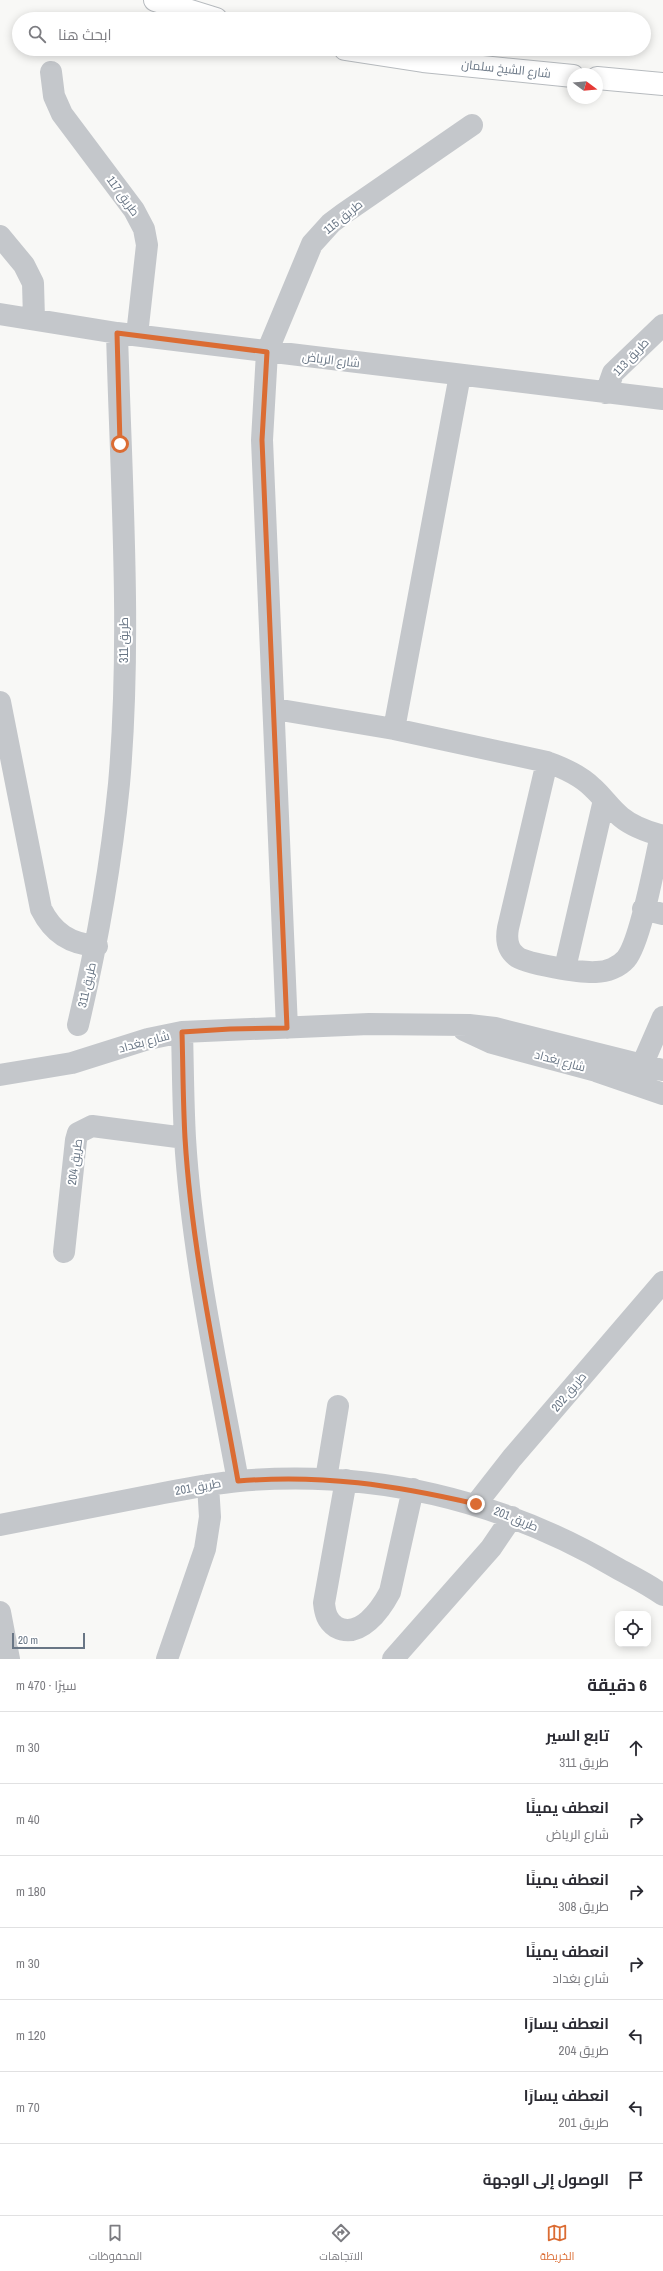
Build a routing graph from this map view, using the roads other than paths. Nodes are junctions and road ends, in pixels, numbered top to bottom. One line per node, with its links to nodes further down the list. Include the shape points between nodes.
1 (155, 0): 2 (main road)
2 (194, 12)
3 (390, 56): 5 (main road, شارع الشيخ سلمان)
4 (51, 72): 13 (street, طريق 117, via 54,96 62,114 134,210 144,229 147,245)
5 (567, 75)
6 (603, 79): 7 (main road)
7 (663, 84)
8 (472, 125): 14 (street, طريق 115, via 343,214 312,244)
9 (0, 236): 11 (street, via 24,264 33,283)
10 (0, 314): 11 (street, شارع الرياض)
11 (34, 318): 13 (street, شارع الرياض)
12 (663, 326): 16 (street, طريق 113, via 613,373)
13 (127, 334): 14 (street, شارع الرياض); 25 (street, طريق 311, via 124,682 119,784)
14 (267, 352): 15 (street, شارع الرياض); 19 (street, طريق 115, via 262,440)
15 (460, 375): 16 (street, شارع الرياض); 20 (street)
16 (606, 393): 17 (street, شارع الرياض)
17 (663, 399)
18 (0, 702): 25 (street, طريق 311, via 41,909 50,924 63,937 85,945)
19 (274, 709): 20 (street); 30 (street, طريق 115)
20 (394, 729): 21 (street)
21 (547, 762): 22 (street, via 579,776); 26 (street, via 507,936 511,950 522,960)
22 (604, 800): 23 (street, via 612,810 632,824); 26 (street)
23 (662, 836): 24 (street)
24 (653, 912): 26 (street, via 626,959 617,966 596,972)
25 (97, 946): 28 (street, طريق 311)
26 (565, 968)
27 (663, 1017): 32 (street)
28 (78, 1025)
29 (458, 1026): 30 (street, شارع بغداد, via 369,1024); 32 (street, شارع بغداد, via 495,1028); 34 (street, شارع بغداد, via 492,1043 596,1071)
30 (287, 1028): 31 (street, شارع بغداد)
31 (182, 1032): 33 (street, شارع بغداد, via 148,1039 72,1063); 35 (street)
32 (653, 1067)
33 (0, 1076)
34 (663, 1094)
35 (185, 1138): 36 (street, طريق 204, via 92,1126 78,1133); 40 (street, via 201,1275)
36 (64, 1252)
37 (663, 1282): 43 (street, طريق 202, via 512,1458)
38 (338, 1406): 39 (street)
39 (336, 1480): 40 (street, طريق 201); 42 (street, طريق 201); 42 (street, via 324,1603 328,1619 342,1630 353,1630 363,1625 374,1616 387,1598 395,1578)
40 (238, 1481): 41 (street, طريق 201)
41 (208, 1484): 45 (street, طريق 201); 49 (street, via 210,1517 206,1544)
42 (413, 1489): 43 (street, طريق 201)
43 (476, 1504): 44 (street, طريق 201)
44 (512, 1517): 46 (street, طريق 201, via 578,1545); 50 (street, via 491,1548)
45 (0, 1525)
46 (663, 1595)
47 (0, 1612): 48 (street)
48 (9, 1659)
49 (167, 1659)
50 (392, 1659)

